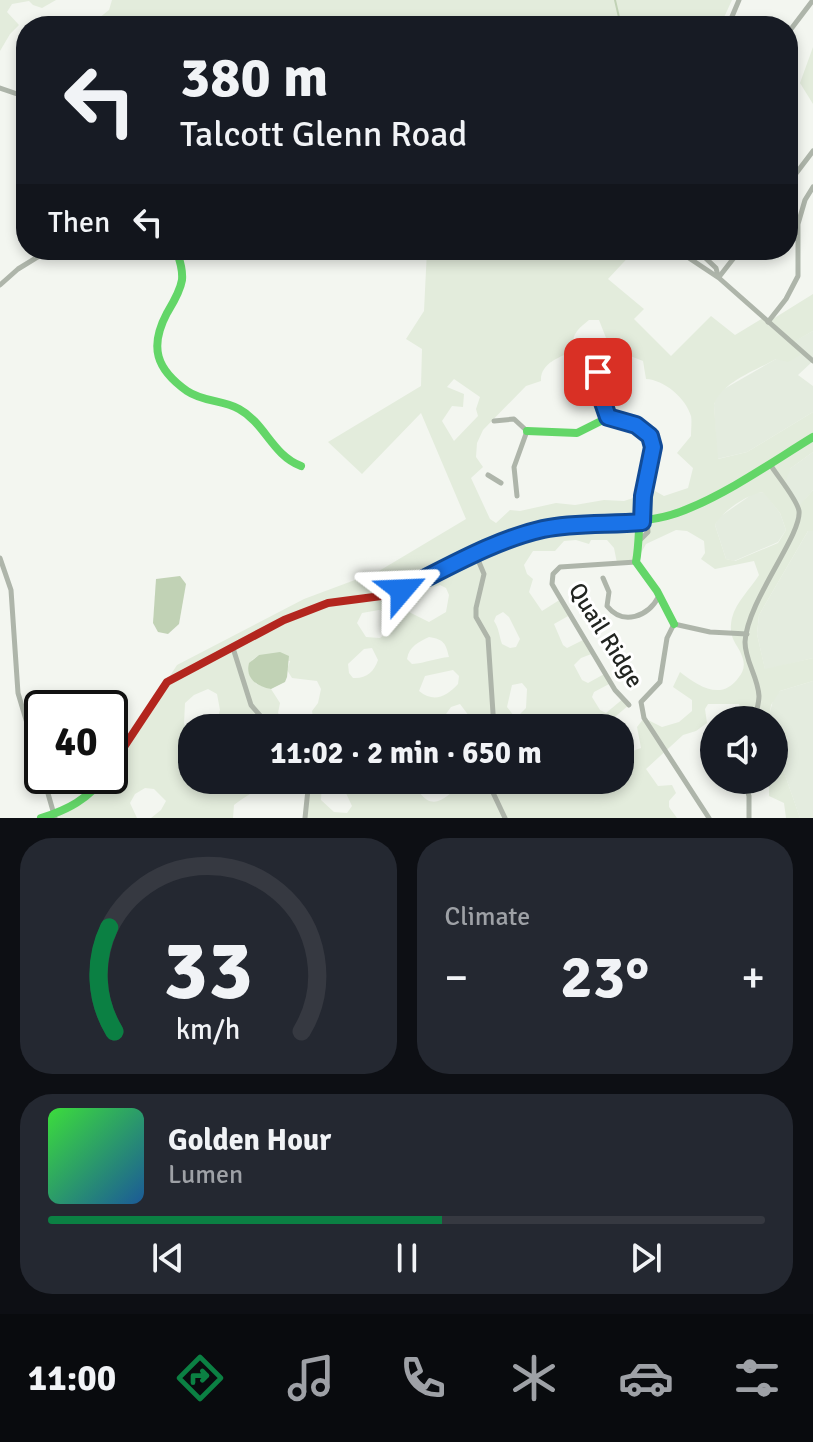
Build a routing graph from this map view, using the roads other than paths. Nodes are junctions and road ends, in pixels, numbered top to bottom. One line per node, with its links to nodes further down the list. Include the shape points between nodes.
1 (813, 0): 2 (street)
2 (798, 20)
3 (812, 155): 4 (street)
4 (798, 172)
5 (813, 187): 13 (street, via 798,224 796,280)
6 (33, 260): 12 (street)
7 (180, 260): 21 (street, via 180,287 157,339 157,359 196,396 243,410 279,454)
8 (692, 260): 11 (street)
9 (708, 260): 11 (street)
10 (732, 260): 11 (street)
11 (719, 278): 13 (street)
12 (0, 285)
13 (768, 322): 15 (street)
14 (610, 354): 16 (street, via 598,372)
15 (813, 361)
16 (608, 417): 18 (street, via 577,433); 25 (street, via 636,425 650,436)
17 (494, 421): 18 (street, via 514,419)
18 (527, 431): 24 (street, via 514,467)
19 (813, 437): 20 (street)
20 (769, 463): 25 (street, via 700,505); 34 (street, via 796,504 799,520 759,595)
21 (301, 466)
22 (488, 475): 23 (street)
23 (501, 483)
24 (517, 496)
25 (644, 522): 26 (street, via 545,529); 28 (street)
26 (476, 555): 35 (street, via 389,595 308,609); 40 (street, via 484,574 476,617 488,638)
27 (0, 558): 38 (street, via 11,590)
28 (636, 562): 30 (street); 36 (street, Quail Ridge, via 560,567 552,578 615,690)
29 (603, 578): 32 (street, via 608,608 617,616 635,617)
30 (659, 595): 31 (street); 32 (street)
31 (664, 604): 32 (street); 33 (street)
32 (653, 605)
33 (674, 624): 34 (street); 51 (street, via 660,682 641,702 644,718)
34 (747, 634): 37 (street)
35 (232, 647): 39 (street); 41 (street, via 167,682)
36 (629, 705)
37 (757, 706)
38 (24, 713)
39 (259, 714)
40 (493, 714)
41 (128, 741)
42 (48, 794): 47 (street)
43 (90, 794): 47 (street)
44 (308, 794): 49 (street)
45 (494, 794): 50 (street)
46 (748, 794): 52 (street)
47 (55, 816): 48 (street)
48 (41, 818)
49 (305, 818)
50 (505, 818)
51 (709, 818)
52 (749, 818)

